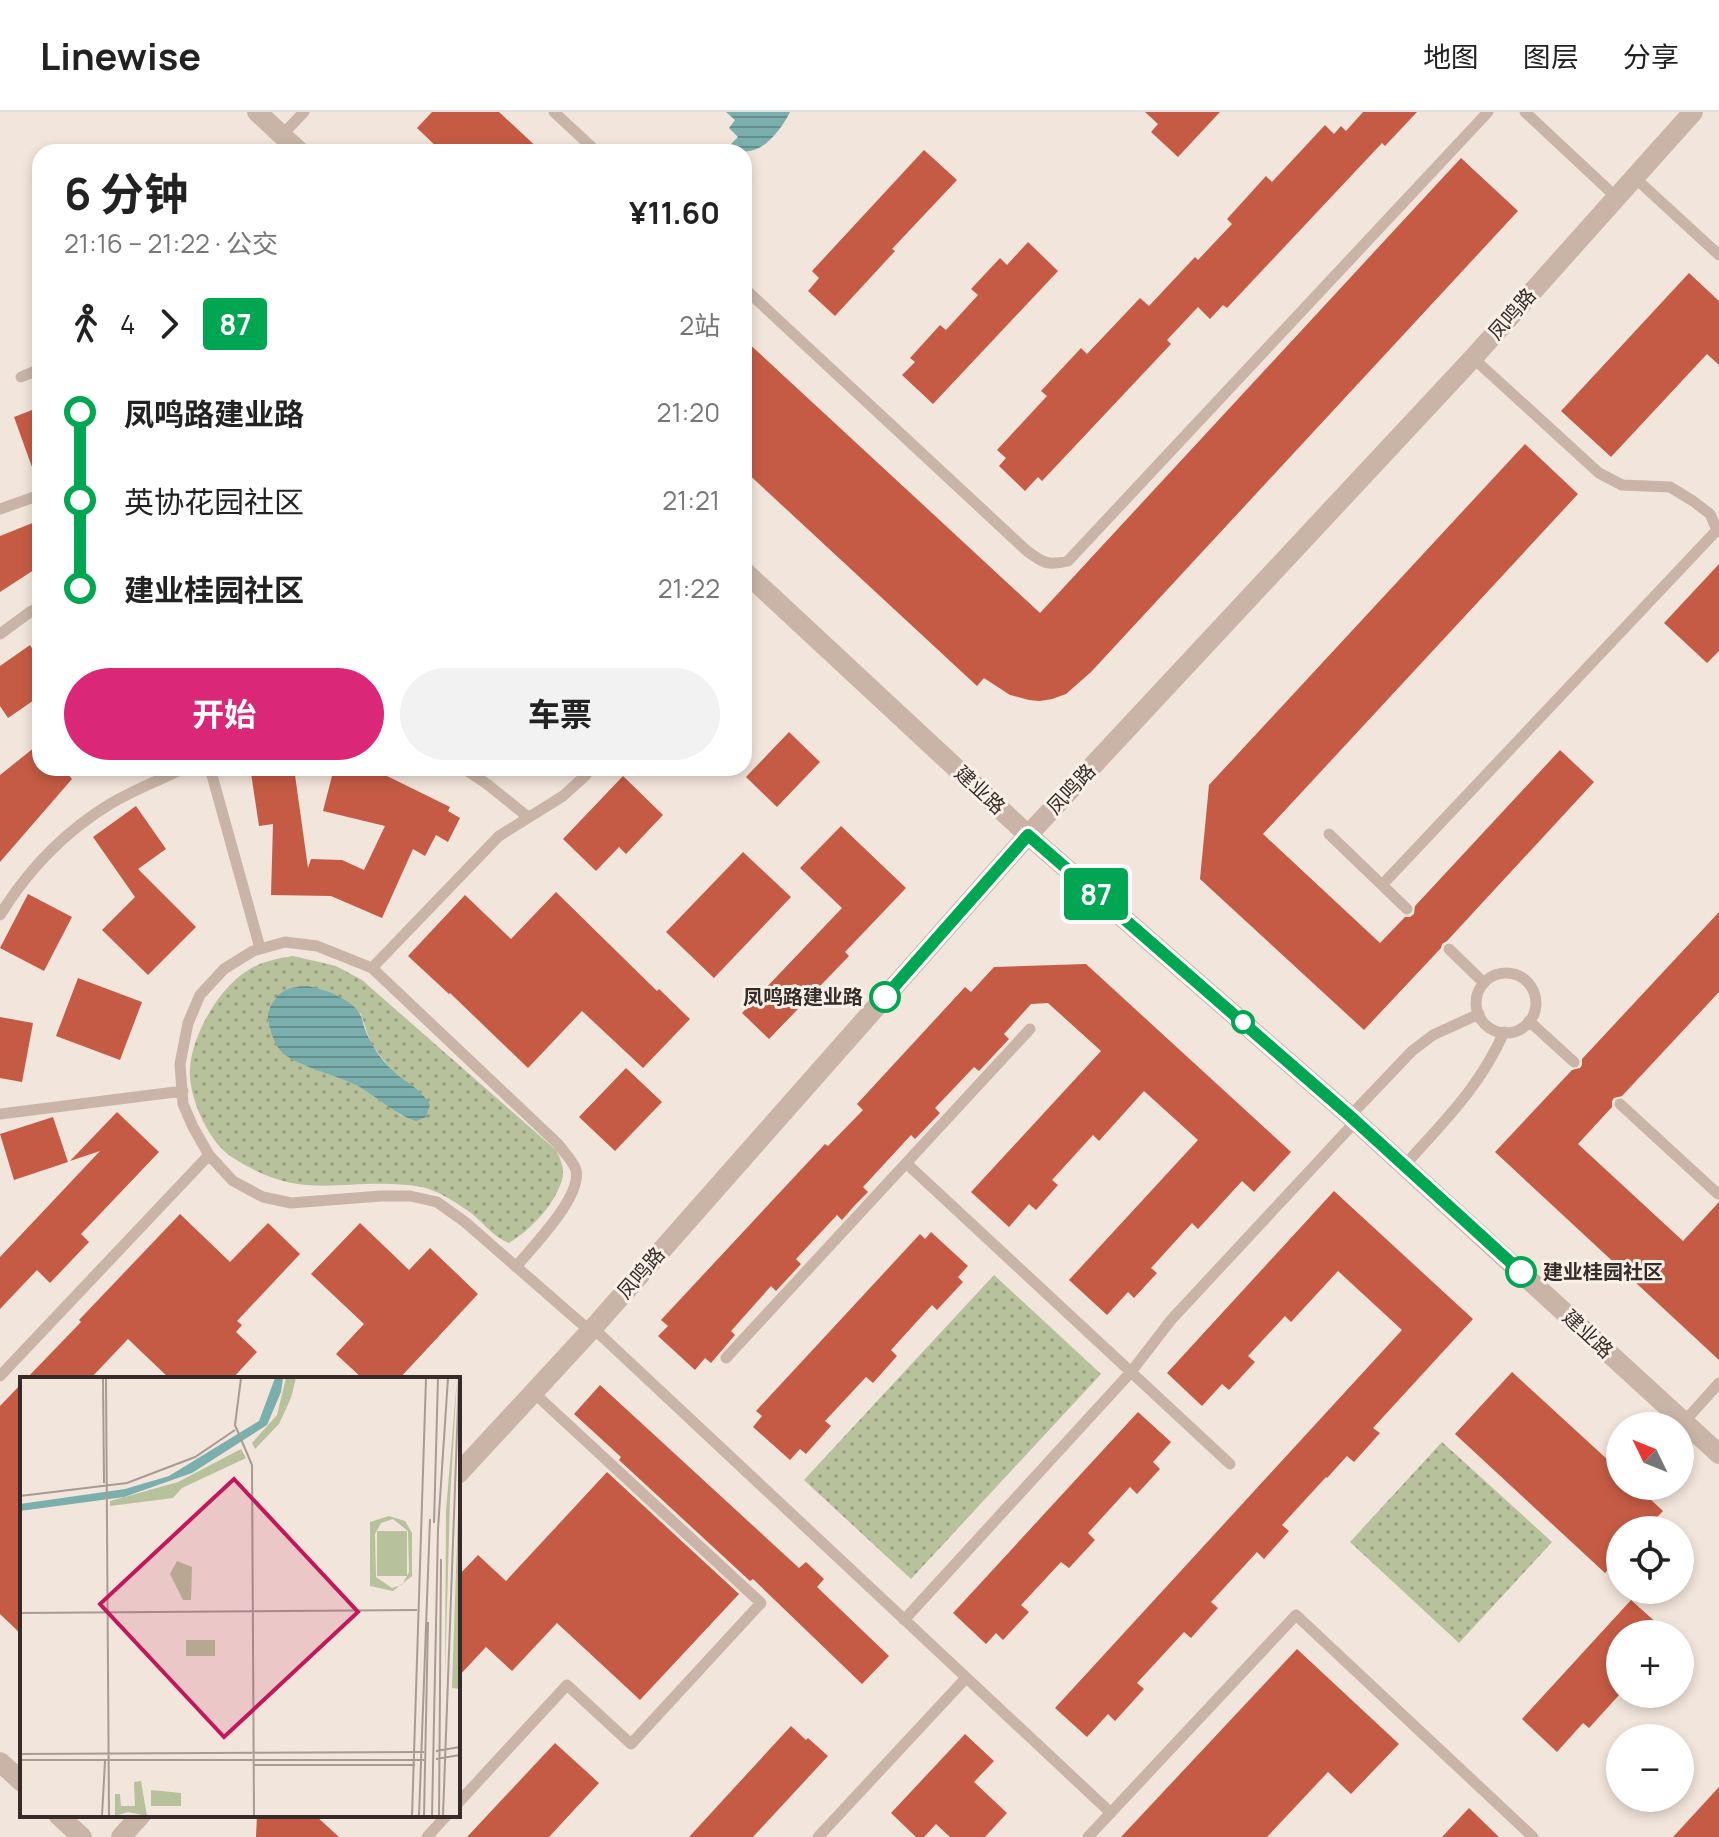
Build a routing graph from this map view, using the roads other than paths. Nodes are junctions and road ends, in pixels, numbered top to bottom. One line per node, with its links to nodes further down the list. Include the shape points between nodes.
1 (257, 112): 7 (street)
2 (304, 112): 7 (lane)
3 (554, 112): 9 (lane)
4 (1488, 112): 13 (lane, via 1068,561 1054,565 1027,551)
5 (1525, 112): 11 (lane)
6 (1693, 112): 10 (street, 凤鸣路)
7 (282, 135): 8 (street)
8 (292, 144)
9 (588, 144)
10 (1634, 177): 11 (street, 凤鸣路); 12 (lane)
11 (1616, 197): 14 (street, 凤鸣路)
12 (1719, 255)
13 (752, 295)
14 (1473, 358): 28 (street, 凤鸣路); 29 (lane, via 1599,473 1622,485 1670,487 1710,514 1717,530)
15 (32, 372): 16 (lane)
16 (21, 377)
17 (32, 498): 18 (lane)
18 (0, 509)
19 (752, 578): 28 (street, 建业路)
20 (32, 611): 21 (lane)
21 (0, 634)
22 (168, 776): 31 (lane, via 110,804 60,840 18,886)
23 (212, 776): 32 (lane)
24 (475, 776): 26 (lane)
25 (585, 776): 26 (lane)
26 (528, 817): 34 (lane, via 499,836)
27 (1329, 834): 29 (lane)
28 (1028, 835): 44 (street, 建业路); 50 (street, 凤鸣路)
29 (1382, 885): 30 (lane)
30 (1407, 909)
31 (0, 915)
32 (260, 948): 34 (lane, via 285,942 317,946); 41 (lane, via 224,969 200,995 180,1064)
33 (1449, 949): 35 (lane)
34 (372, 968): 49 (lane, via 558,1144 576,1169 576,1188 564,1208)
35 (1484, 983): 36 (lane, via 1476,1003); 37 (lane, via 1504,973 1526,980 1536,997)
36 (1479, 1014): 39 (lane, via 1493,1030); 44 (lane, via 1412,1051)
37 (1529, 1021): 39 (lane); 40 (lane)
38 (1030, 1029): 46 (lane)
39 (1504, 1032): 47 (lane, via 1472,1090)
40 (1574, 1062)
41 (183, 1091): 43 (lane); 45 (lane, via 183,1104)
42 (1620, 1104): 48 (lane)
43 (0, 1114)
44 (1353, 1118): 47 (street, 建业路); 52 (lane, via 1171,1320)
45 (209, 1155): 49 (lane, via 233,1181 263,1197 291,1203 381,1196 437,1202); 53 (lane)
46 (906, 1163): 51 (lane); 52 (lane)
47 (1405, 1165): 56 (street, 建业路)
48 (1718, 1194)
49 (516, 1267): 50 (lane)
50 (591, 1329): 55 (street, 凤鸣路); 62 (lane)
51 (726, 1358)
52 (1131, 1372): 60 (lane); 62 (lane)
53 (0, 1376)
54 (1719, 1383): 57 (lane)
55 (533, 1392): 61 (street, 凤鸣路); 66 (lane, via 761,1603 631,1744 567,1685)
56 (1673, 1412)
57 (1693, 1412)
58 (1694, 1431): 59 (street, 建业路)
59 (1719, 1454)
60 (1230, 1464)
61 (460, 1472)
62 (904, 1620): 63 (lane)
63 (966, 1678): 67 (lane); 74 (lane)
64 (0, 1762): 65 (street)
65 (20, 1780)
66 (460, 1801)
67 (1111, 1813): 75 (lane); 76 (lane, via 1296,1615)
68 (60, 1817): 71 (street)
69 (139, 1817): 72 (street)
70 (445, 1817): 73 (lane)
71 (82, 1837)
72 (121, 1837)
73 (427, 1837)
74 (818, 1837)
75 (1088, 1837)
76 (1533, 1837)

